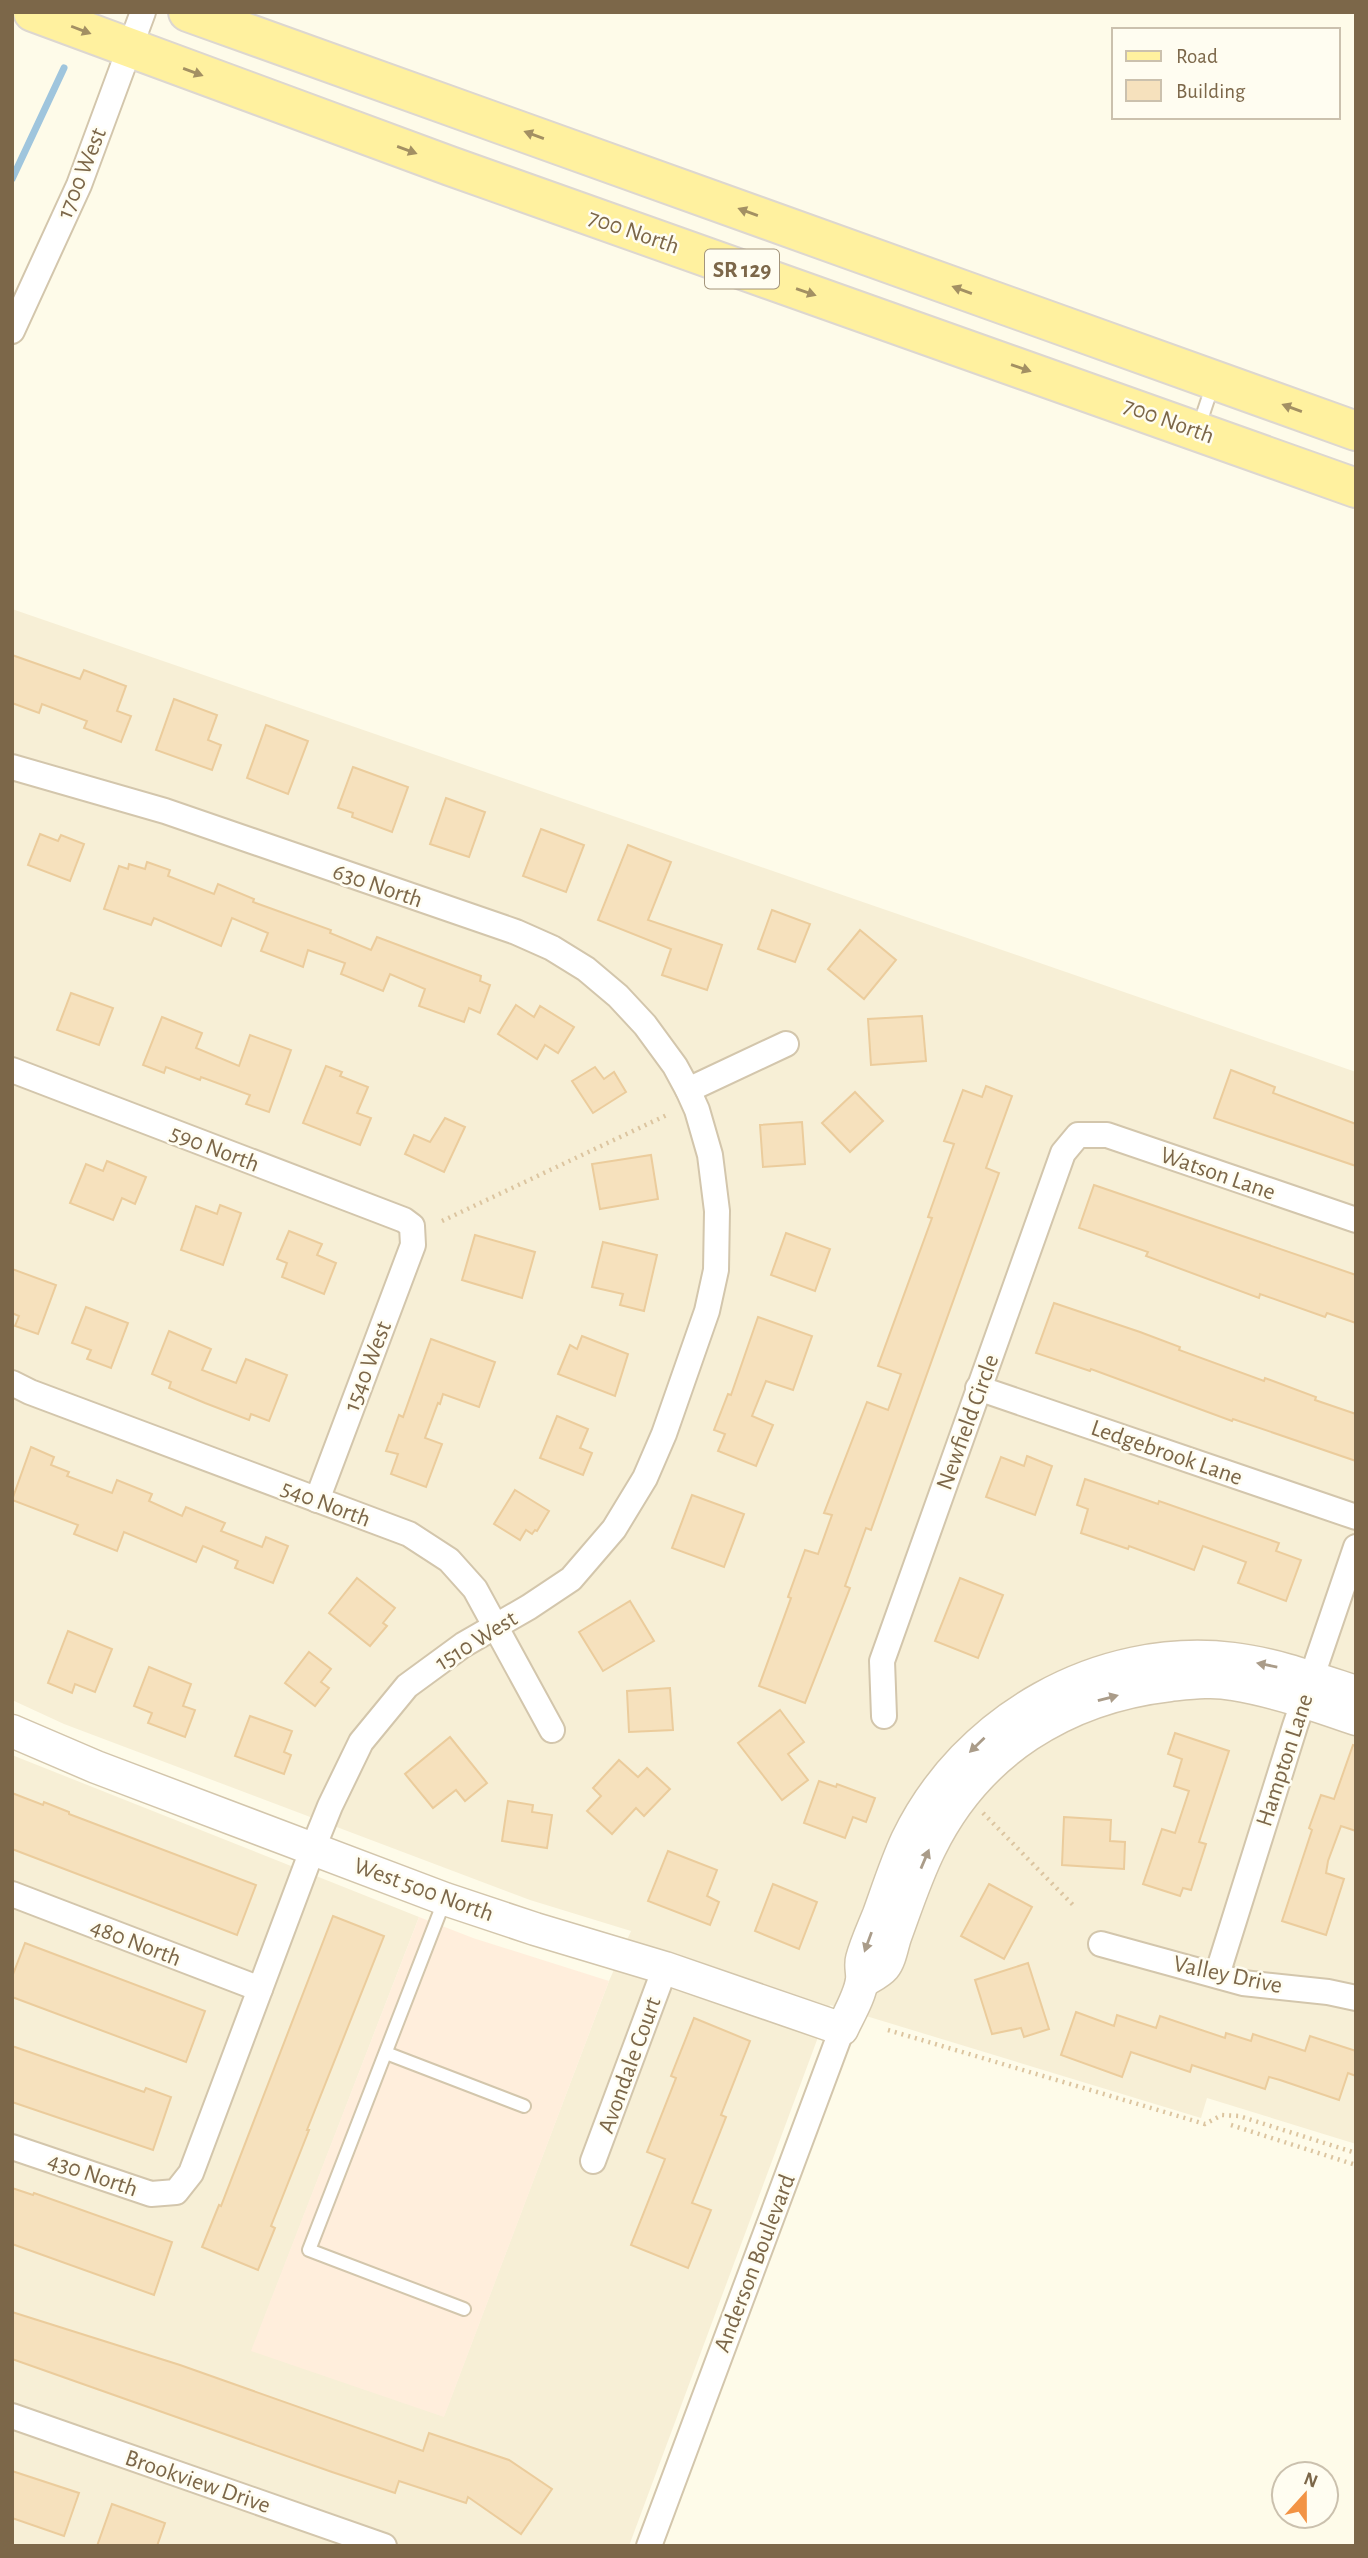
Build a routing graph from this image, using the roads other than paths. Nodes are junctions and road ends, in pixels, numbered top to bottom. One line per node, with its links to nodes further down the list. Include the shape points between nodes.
1 (33, 12): 4 (main road, 700 North / SR 129, one-way to 4)
2 (143, 12): 4 (street, 1700 West)
3 (188, 12): 7 (main road, SR 129, one-way to 3)
4 (129, 49): 5 (street, 1700 West, via 79,185); 8 (main road, 700 North / SR 129, one-way to 8)
5 (18, 306): 6 (street, 1700 West)
6 (12, 331)
7 (1214, 380): 8 (lane); 9 (main road, SR 129, one-way to 7)
8 (1198, 430): 10 (main road, 700 North / SR 129)
9 (1356, 431)
10 (1356, 488)
11 (12, 767): 14 (street, 630 North, via 165,811 552,948 618,996 675,1066)
12 (786, 1044): 14 (street)
13 (12, 1070): 17 (street, 590 North, via 404,1220)
14 (688, 1090): 23 (street, 1510 West, via 710,1155 717,1211 716,1270 707,1311 664,1434 645,1478 614,1529 580,1569)
15 (1078, 1135): 16 (street, Watson Lane, via 1107,1135); 19 (street, Newfield Circle, via 1063,1153)
16 (1356, 1220)
17 (414, 1232): 20 (street, 1540 West)
18 (12, 1383): 20 (street, 540 North)
19 (978, 1388): 21 (street, Ledgebrook Lane); 26 (street, Newfield Circle, via 882,1661)
20 (317, 1500): 23 (street, 540 North, via 409,1534 449,1560 475,1589)
21 (1356, 1517)
22 (1356, 1547): 24 (street, Hampton Lane)
23 (494, 1626): 28 (street, 540 North); 30 (street, 1510 West, via 407,1686 361,1742)
24 (1307, 1689): 25 (street, Anderson Boulevard); 27 (street, Anderson Boulevard); 35 (street, Hampton Lane); 38 (street, Anderson Boulevard, via 1285,1669 1233,1658 1182,1657 1132,1664 1080,1679 1031,1703 995,1728 943,1781 898,1859 861,1961 862,1982)
25 (1356, 1692)
26 (884, 1716)
27 (1356, 1719)
28 (552, 1730)
29 (12, 1731): 30 (street, West 500 North)
30 (313, 1848): 32 (street, West 500 North); 36 (street, 1510 West)
31 (12, 1894): 36 (street, 480 North)
32 (445, 1899): 34 (street, West 500 North); 39 (lane)
33 (1101, 1944): 35 (street, Valley Drive)
34 (665, 1968): 38 (street, West 500 North); 42 (street, Avondale Court)
35 (1217, 1975): 37 (street, Valley Drive, via 1260,1986)
36 (260, 1989): 43 (street, 1510 West, via 191,2173)
37 (1356, 1998)
38 (842, 2029): 47 (street, Anderson Boulevard)
39 (386, 2053): 40 (lane); 44 (lane, via 309,2250)
40 (524, 2106)
41 (12, 2147): 43 (street, 430 North, via 151,2194)
42 (593, 2161)
43 (176, 2192)
44 (464, 2309)
45 (12, 2416): 46 (street, Brookview Drive)
46 (384, 2546)
47 (649, 2546)

